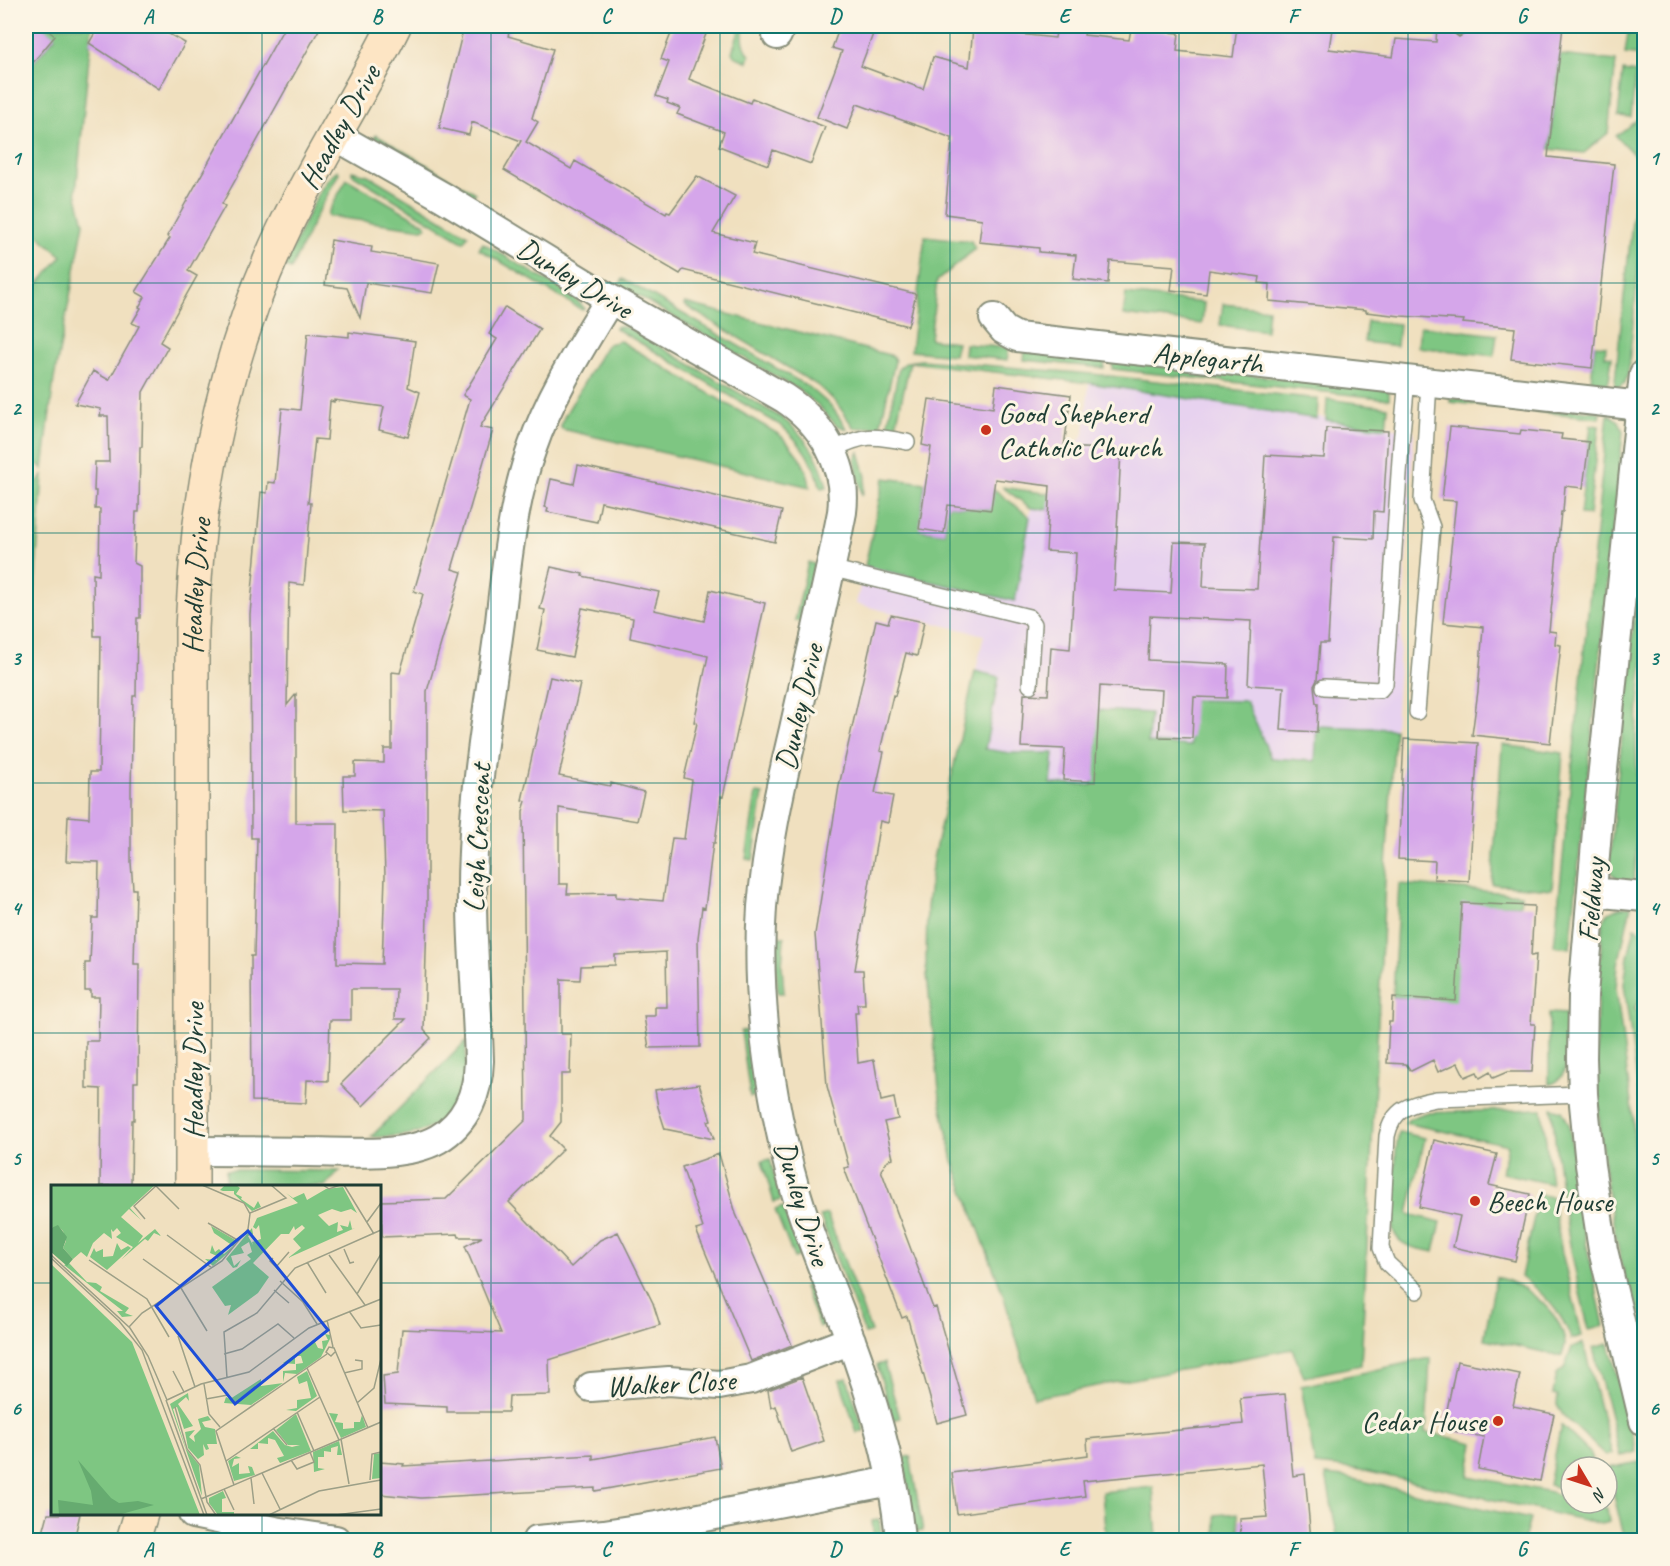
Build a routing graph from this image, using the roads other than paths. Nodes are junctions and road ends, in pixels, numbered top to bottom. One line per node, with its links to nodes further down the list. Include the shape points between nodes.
1 (394, 26): 2 (street, Headley Drive)
2 (334, 135): 3 (street, Dunley Drive); 17 (street, Headley Drive, via 285,227 247,317 223,405 201,513 192,650)
3 (610, 299): 9 (street, Dunley Drive, via 794,405 809,418); 17 (street, Leigh Crescent, via 540,425 527,461 513,530 474,821 472,922 479,1076 472,1100 450,1131 418,1147 359,1152)
4 (994, 318): 6 (street, Applegarth, via 1017,337)
5 (1644, 374): 7 (street, Fieldway)
6 (1418, 380): 7 (street, Applegarth); 12 (lane, via 1401,444 1385,684 1380,690); 13 (lane, via 1422,500 1432,527)
7 (1641, 421): 14 (street, Fieldway)
8 (907, 442): 9 (lane, via 866,436)
9 (832, 450): 10 (street, Dunley Drive, via 841,478 843,503)
10 (830, 568): 11 (lane, via 1029,617 1034,624); 20 (street, Dunley Drive, via 771,840 762,906 760,973 770,1070 786,1157 806,1224)
11 (1030, 685)
12 (1324, 687)
13 (1417, 712)
14 (1592, 892): 15 (street); 16 (street, Fieldway, via 1584,995)
15 (1644, 897)
16 (1583, 1094): 19 (lane, via 1436,1100 1405,1107 1396,1115 1387,1136 1381,1248 1388,1263); 22 (street, Fieldway, via 1603,1250)
17 (192, 1151): 18 (street, Headley Drive)
18 (192, 1185)
19 (1417, 1291)
20 (851, 1340): 21 (street, Walker Close, via 751,1379 718,1384 669,1381); 24 (street, Dunley Drive)
21 (591, 1387)
22 (1641, 1389): 23 (street, Fieldway)
23 (1644, 1421)
24 (891, 1481): 29 (street, via 663,1525); 30 (street, Dunley Drive)
25 (141, 1515): 27 (street)
26 (198, 1515): 28 (street)
27 (133, 1540)
28 (336, 1540)
29 (537, 1540)
30 (900, 1540)

